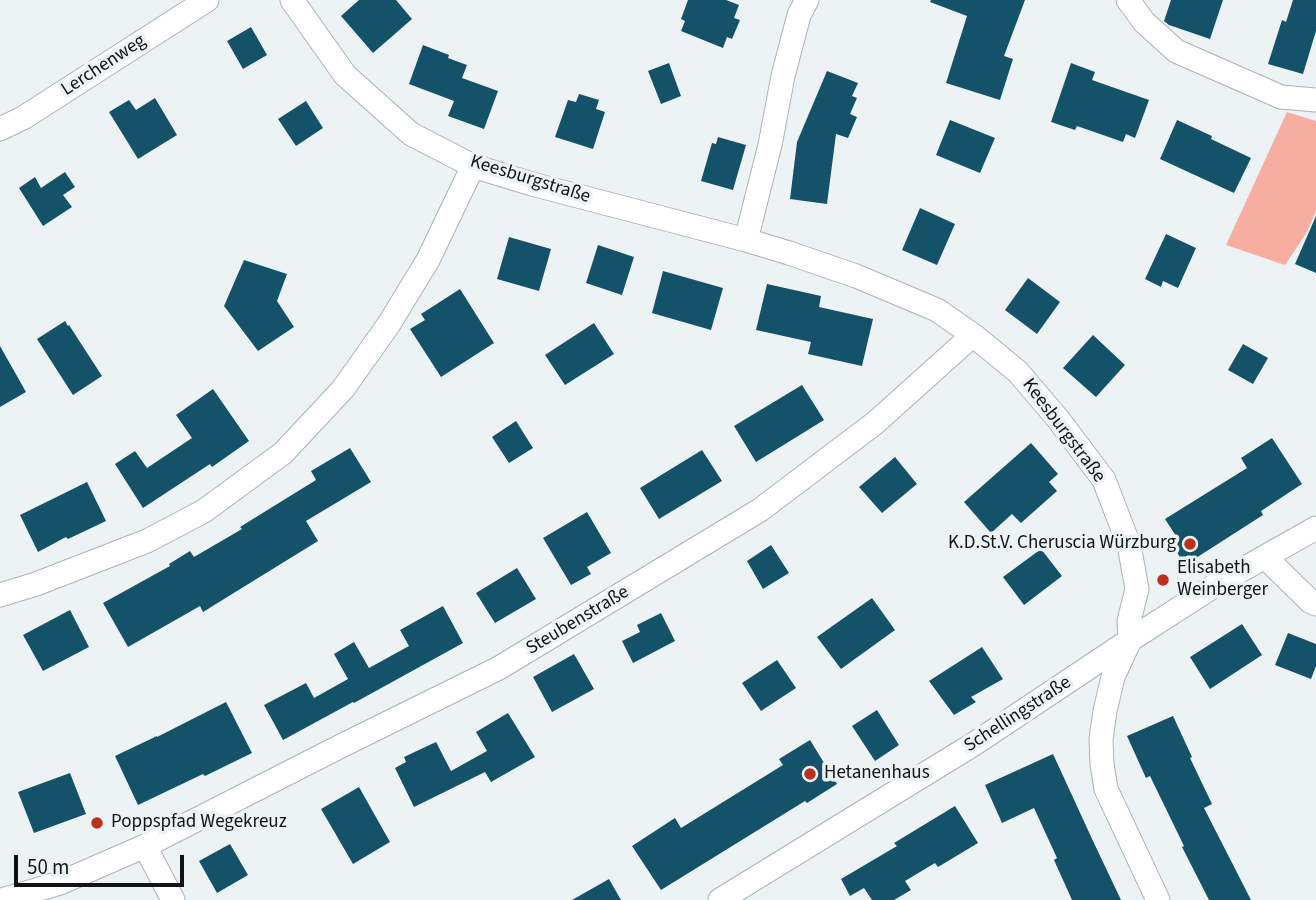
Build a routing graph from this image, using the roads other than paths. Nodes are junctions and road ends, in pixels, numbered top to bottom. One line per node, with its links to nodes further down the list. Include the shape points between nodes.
1 (207, 0): 6 (street, Lerchenweg)
2 (292, 0): 7 (street, Keesburgstraße, via 345,75 411,134)
3 (807, 0): 8 (street, via 783,76)
4 (1128, 0): 5 (street, via 1176,51 1281,97)
5 (1316, 100)
6 (0, 129)
7 (473, 166): 8 (street, Keesburgstraße); 12 (street, via 428,260 389,324 343,389 283,453 204,512 147,541)
8 (746, 240): 9 (street, Keesburgstraße, via 868,281 937,310)
9 (973, 335): 14 (street, Keesburgstraße, via 1018,372 1104,480 1129,545 1137,589 1129,621); 15 (street, Steubenstraße, via 875,423 760,510 499,668)
10 (1316, 528): 11 (street, Schellingstraße)
11 (1265, 558): 13 (street); 14 (street, Schellingstraße)
12 (0, 595)
13 (1316, 604)
14 (1130, 640): 18 (street, Schellingstraße, via 974,744); 19 (street, Keesburgstraße, via 1113,677 1105,711 1102,764 1106,789)
15 (145, 846): 16 (street, Steubenstraße, via 60,883); 17 (street)
16 (2, 900)
17 (173, 900)
18 (720, 900)
19 (1158, 900)

